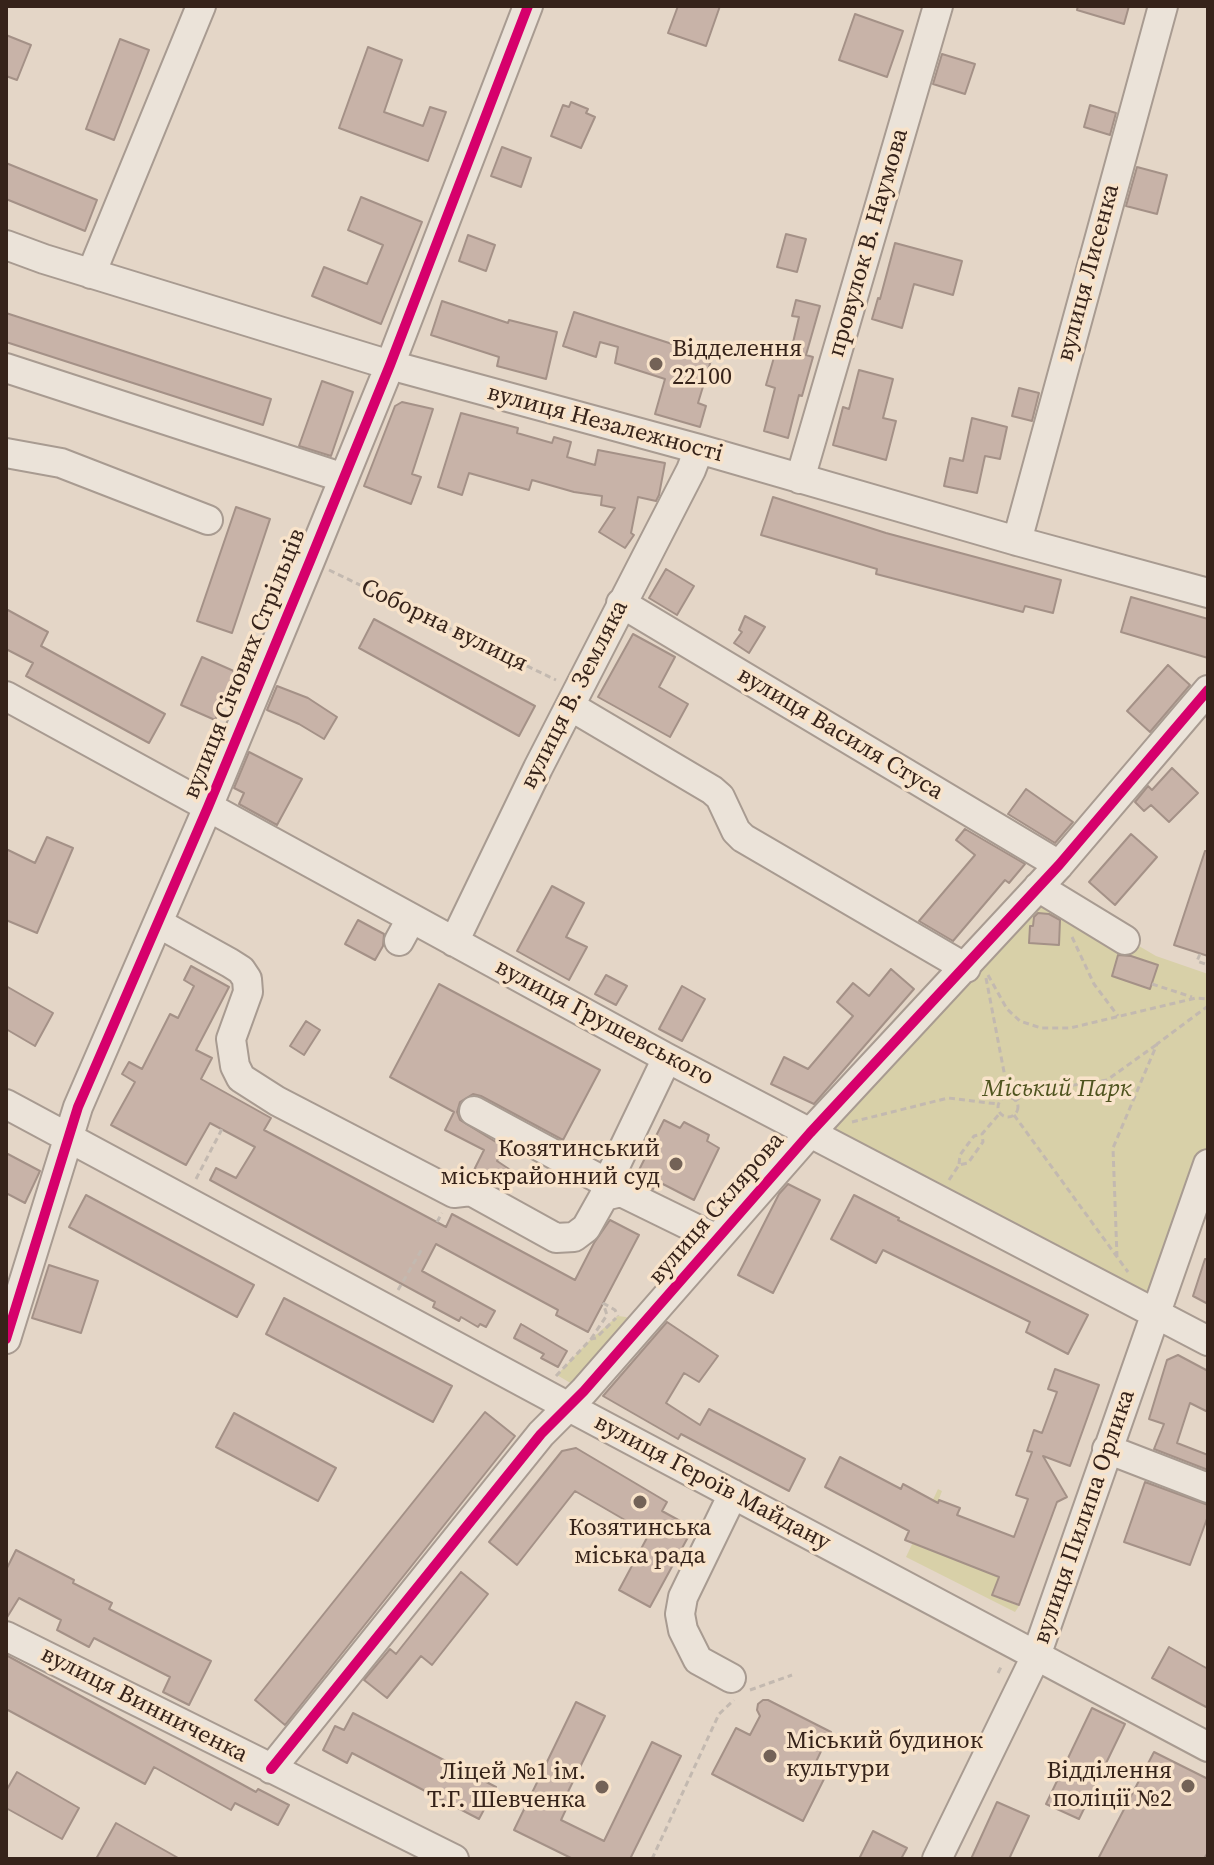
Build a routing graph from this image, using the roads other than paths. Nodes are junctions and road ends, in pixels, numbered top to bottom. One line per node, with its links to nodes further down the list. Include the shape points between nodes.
1 (201, 6): 6 (street)
2 (528, 6): 7 (street, вулиця Січових Стрільців)
3 (938, 6): 12 (street, провулок В. Наумова)
4 (1163, 6): 14 (street, вулиця Лисенка)
5 (6, 245): 6 (street, вулиця Незалежності)
6 (91, 274): 7 (street, вулиця Незалежності)
7 (390, 365): 9 (street, вулиця Незалежності); 11 (street, вулиця Січових Стрільців)
8 (6, 368): 11 (street)
9 (699, 449): 12 (street, вулиця Незалежності); 16 (street, вулиця В. Земляка)
10 (6, 453): 13 (street, via 61,463)
11 (344, 478): 20 (street, вулиця Січових Стрільців)
12 (800, 479): 14 (street, вулиця Незалежності)
13 (208, 520)
14 (1017, 541): 15 (street, вулиця Незалежності)
15 (1208, 593)
16 (621, 603): 19 (street, вулиця В. Земляка); 21 (street, вулиця Василя Стуса)
17 (1208, 690): 21 (street, вулиця Склярова)
18 (6, 696): 20 (street, вулиця Грушевського)
19 (574, 698): 25 (street, вулиця В. Земляка); 26 (street, via 712,790 743,838)
20 (208, 807): 23 (street, вулиця Січових Стрільців); 25 (street, вулиця Грушевського, via 405,930)
21 (1059, 865): 22 (street, вулиця Склярова)
22 (1038, 887): 24 (street); 26 (street, вулиця Склярова)
23 (158, 923): 31 (street, вулиця Січових Стрільців); 33 (street, via 241,970 248,992 231,1039 235,1066 241,1078 277,1101 454,1193 471,1191 556,1238 574,1237 586,1228)
24 (1125, 940)
25 (454, 942): 27 (street, вулиця Грушевського)
26 (966, 968): 30 (street, вулиця Склярова)
27 (667, 1058): 30 (street, вулиця Грушевського); 33 (street)
28 (6, 1104): 31 (street, вулиця Героїв Майдану)
29 (474, 1111): 33 (street)
30 (810, 1133): 34 (street, вулиця Склярова); 35 (street, вулиця Грушевського)
31 (68, 1138): 36 (street, вулиця Січових Стрільців); 38 (street, вулиця Героїв Майдану)
32 (1208, 1164): 35 (street, вулиця Пилипа Орлика)
33 (606, 1190): 34 (street, via 621,1192)
34 (717, 1239): 38 (street, вулиця Склярова)
35 (1156, 1314): 37 (street, вулиця Грушевського); 39 (street, вулиця Пилипа Орлика)
36 (6, 1339)
37 (1208, 1341)
38 (569, 1407): 41 (street, вулиця Героїв Майдану); 46 (street, вулиця Склярова, via 541,1434)
39 (1107, 1449): 40 (street); 43 (street, вулиця Пилипа Орлика)
40 (1208, 1488)
41 (733, 1494): 43 (street, вулиця Героїв Майдану); 44 (street, via 683,1597 680,1614 698,1660)
42 (6, 1636): 46 (street, вулиця Винниченка)
43 (1036, 1656): 45 (street, вулиця Героїв Майдану); 48 (street, вулиця Пилипа Орлика)
44 (731, 1678)
45 (1208, 1747)
46 (271, 1769): 47 (street, вулиця Винниченка)
47 (454, 1859)
48 (937, 1859)

